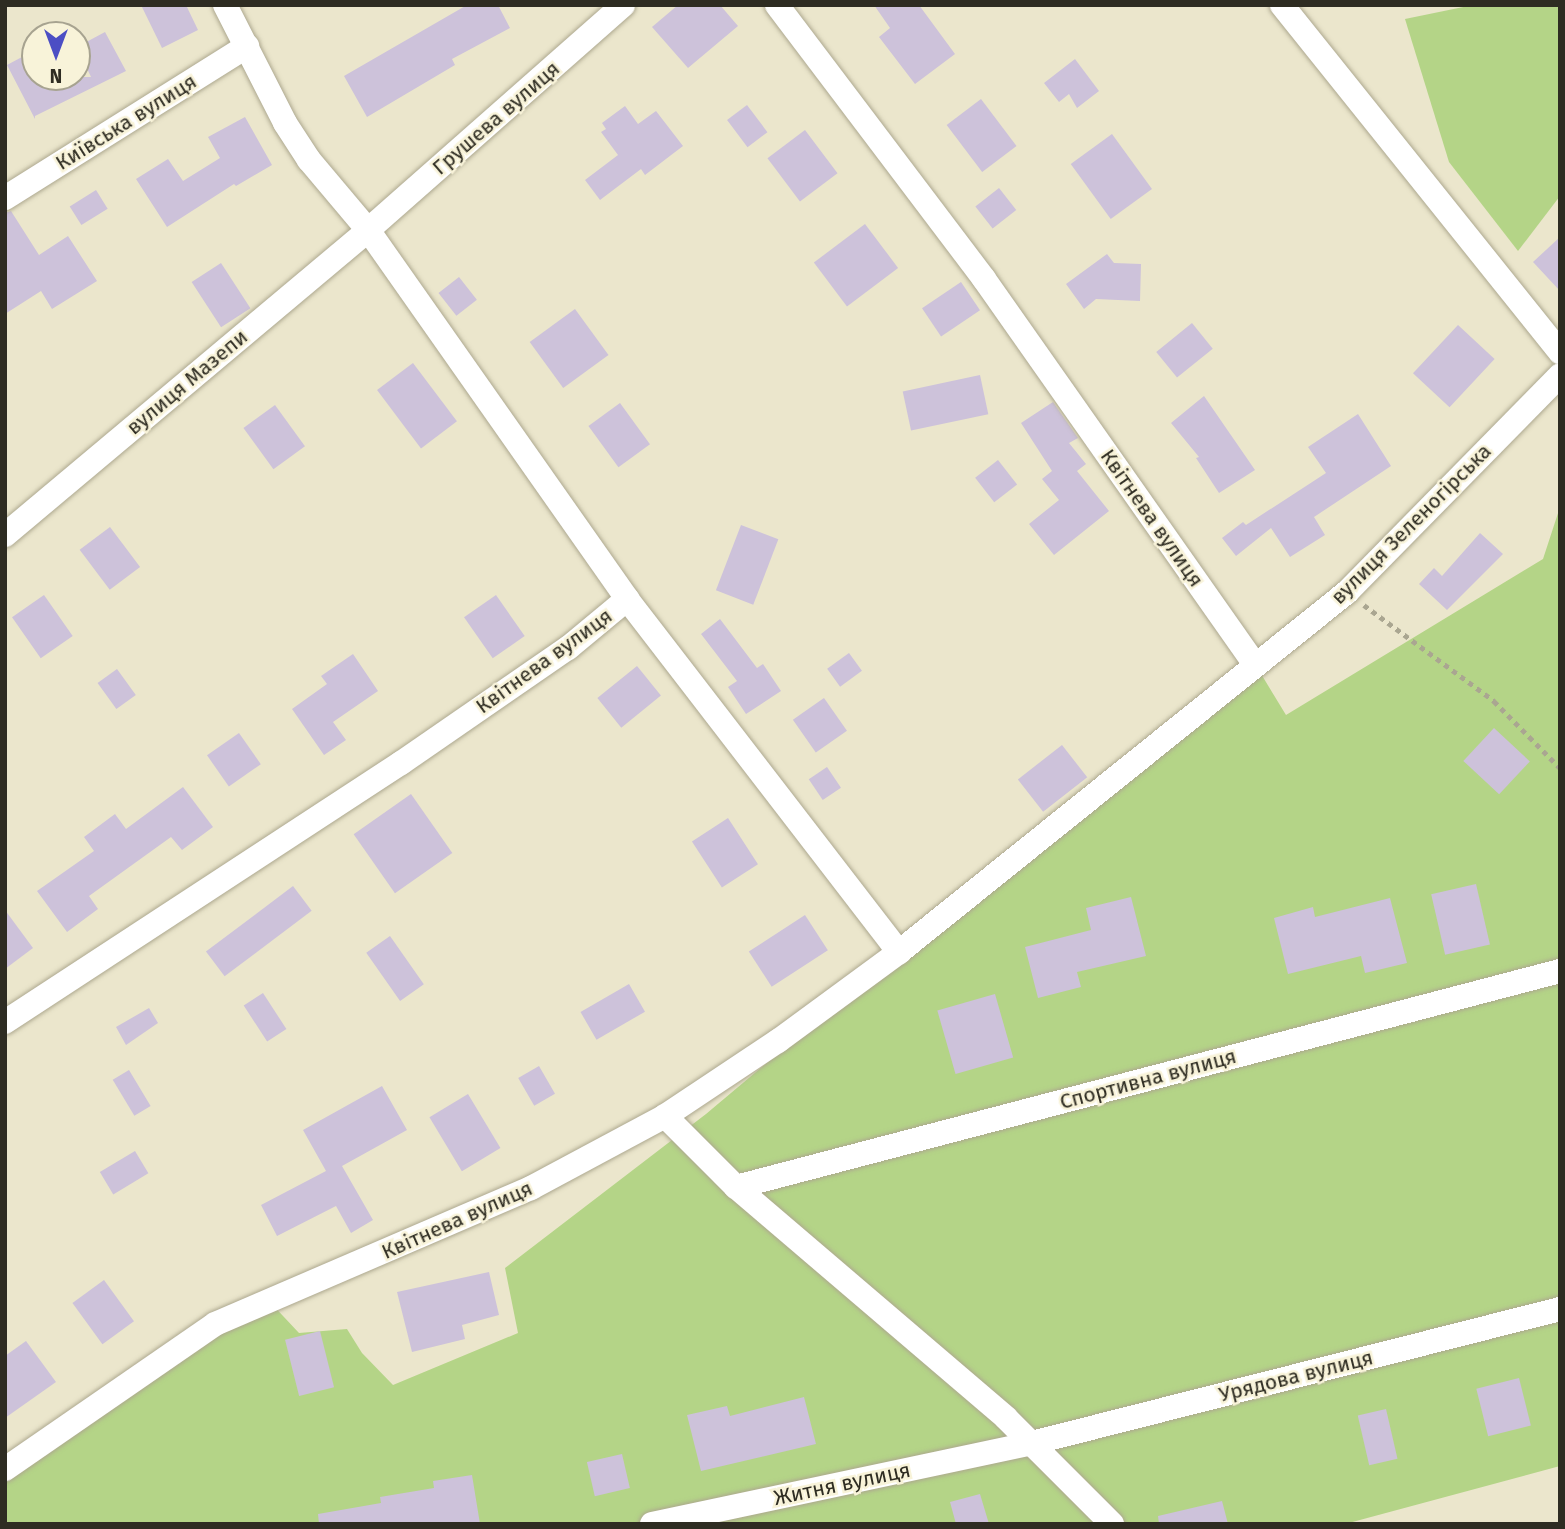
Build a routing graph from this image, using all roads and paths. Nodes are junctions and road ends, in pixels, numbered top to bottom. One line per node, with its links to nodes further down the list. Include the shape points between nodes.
1 (225, 5): 5 (street, Квітнева вулиця)
2 (623, 5): 7 (street, Грушева вулиця)
3 (777, 5): 13 (street, Квітнева вулиця, via 984,279)
4 (1282, 5): 8 (street)
5 (247, 46): 6 (street, Київська вулиця); 7 (street, Квітнева вулиця, via 309,160)
6 (5, 198)
7 (368, 230): 10 (street, вулиця Мазепи); 12 (street, Квітнева вулиця)
8 (1560, 352)
9 (1560, 375): 11 (street, вулиця Зеленогірська)
10 (5, 535)
11 (1346, 592): 13 (street, вулиця Зеленогірська); 14 (path, via 1494,701)
12 (627, 599): 15 (street, Квітнева вулиця); 17 (street, Квітнева вулиця, via 568,648 401,763)
13 (1255, 664): 15 (street, Квітнева вулиця)
14 (1560, 768)
15 (899, 952): 18 (street, Квітнева вулиця)
16 (1560, 971): 19 (street, Спортивна вулиця)
17 (5, 1023)
18 (665, 1116): 19 (street); 22 (street, Квітнева вулиця, via 531,1188 215,1324)
19 (737, 1187): 21 (street)
20 (1560, 1309): 21 (street, Урядова вулиця)
21 (1032, 1443): 23 (street, Житня вулиця); 24 (street)
22 (5, 1469)
23 (652, 1524)
24 (1112, 1524)

